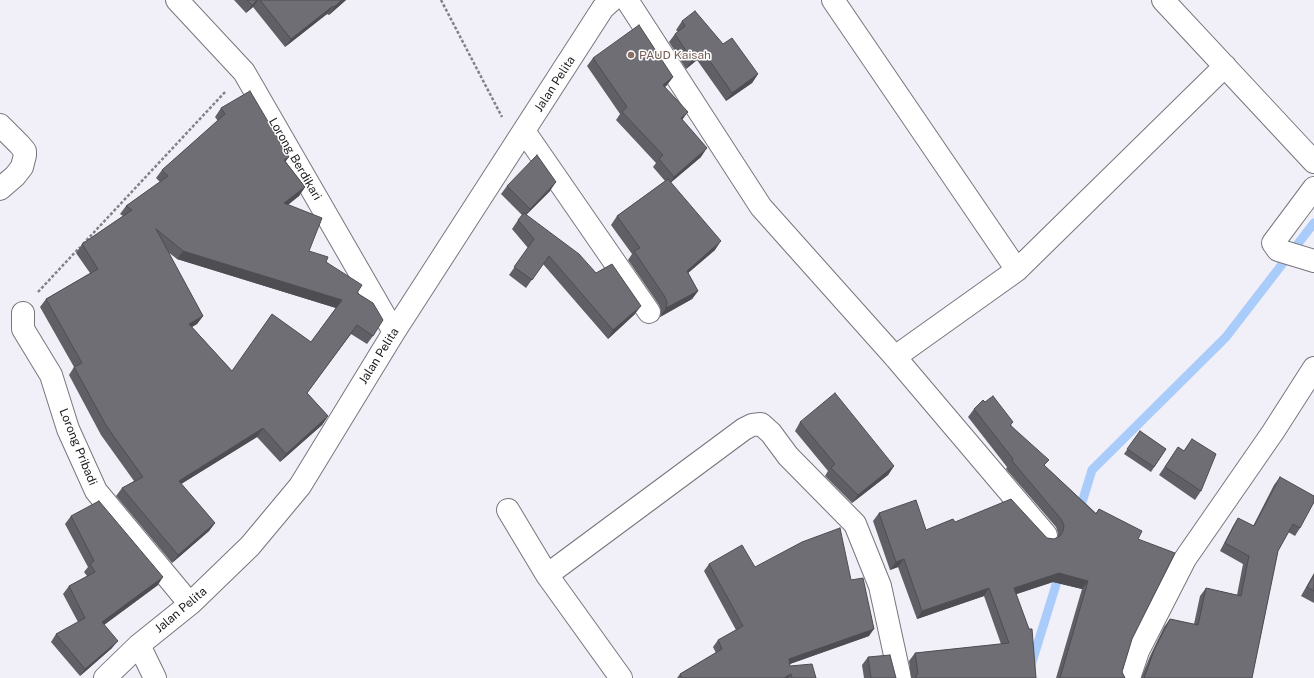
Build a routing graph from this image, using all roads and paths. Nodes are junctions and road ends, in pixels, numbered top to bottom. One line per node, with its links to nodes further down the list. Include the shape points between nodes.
1 (177, 0): 8 (street, Lorong Berdikari)
2 (441, 0): 10 (path)
3 (628, 0): 19 (street, via 761,207)
4 (833, 0): 15 (street)
5 (1163, 0): 7 (street)
6 (604, 3): 10 (street, Jalan Pelita)
7 (1225, 66): 11 (street); 15 (street)
8 (244, 72): 17 (path, via 33,298); 18 (street, Lorong Berdikari)
9 (0, 125): 13 (street, via 25,151 22,167)
10 (520, 138): 16 (street); 18 (street, Jalan Pelita)
11 (1314, 162)
12 (1314, 188): 14 (street, via 1273,243 1278,250)
13 (0, 189)
14 (1309, 260)
15 (1017, 270): 19 (street)
16 (649, 312)
17 (23, 313): 24 (street, Lorong Pribadi, via 23,329 51,375 68,429 96,491)
18 (394, 332): 24 (street, Jalan Pelita, via 300,486 250,546)
19 (894, 357): 22 (street)
20 (1314, 368): 30 (street, via 1185,560 1138,651)
21 (508, 510): 23 (street)
22 (1046, 535)
23 (547, 575): 28 (street); 29 (street, via 744,429 761,424 788,456 855,524 880,586)
24 (190, 604): 25 (street, Jalan Pelita)
25 (139, 645): 26 (street, Jalan Pelita); 27 (street)
26 (105, 678)
27 (155, 678)
28 (621, 678)
29 (900, 678)
30 (1129, 678)

